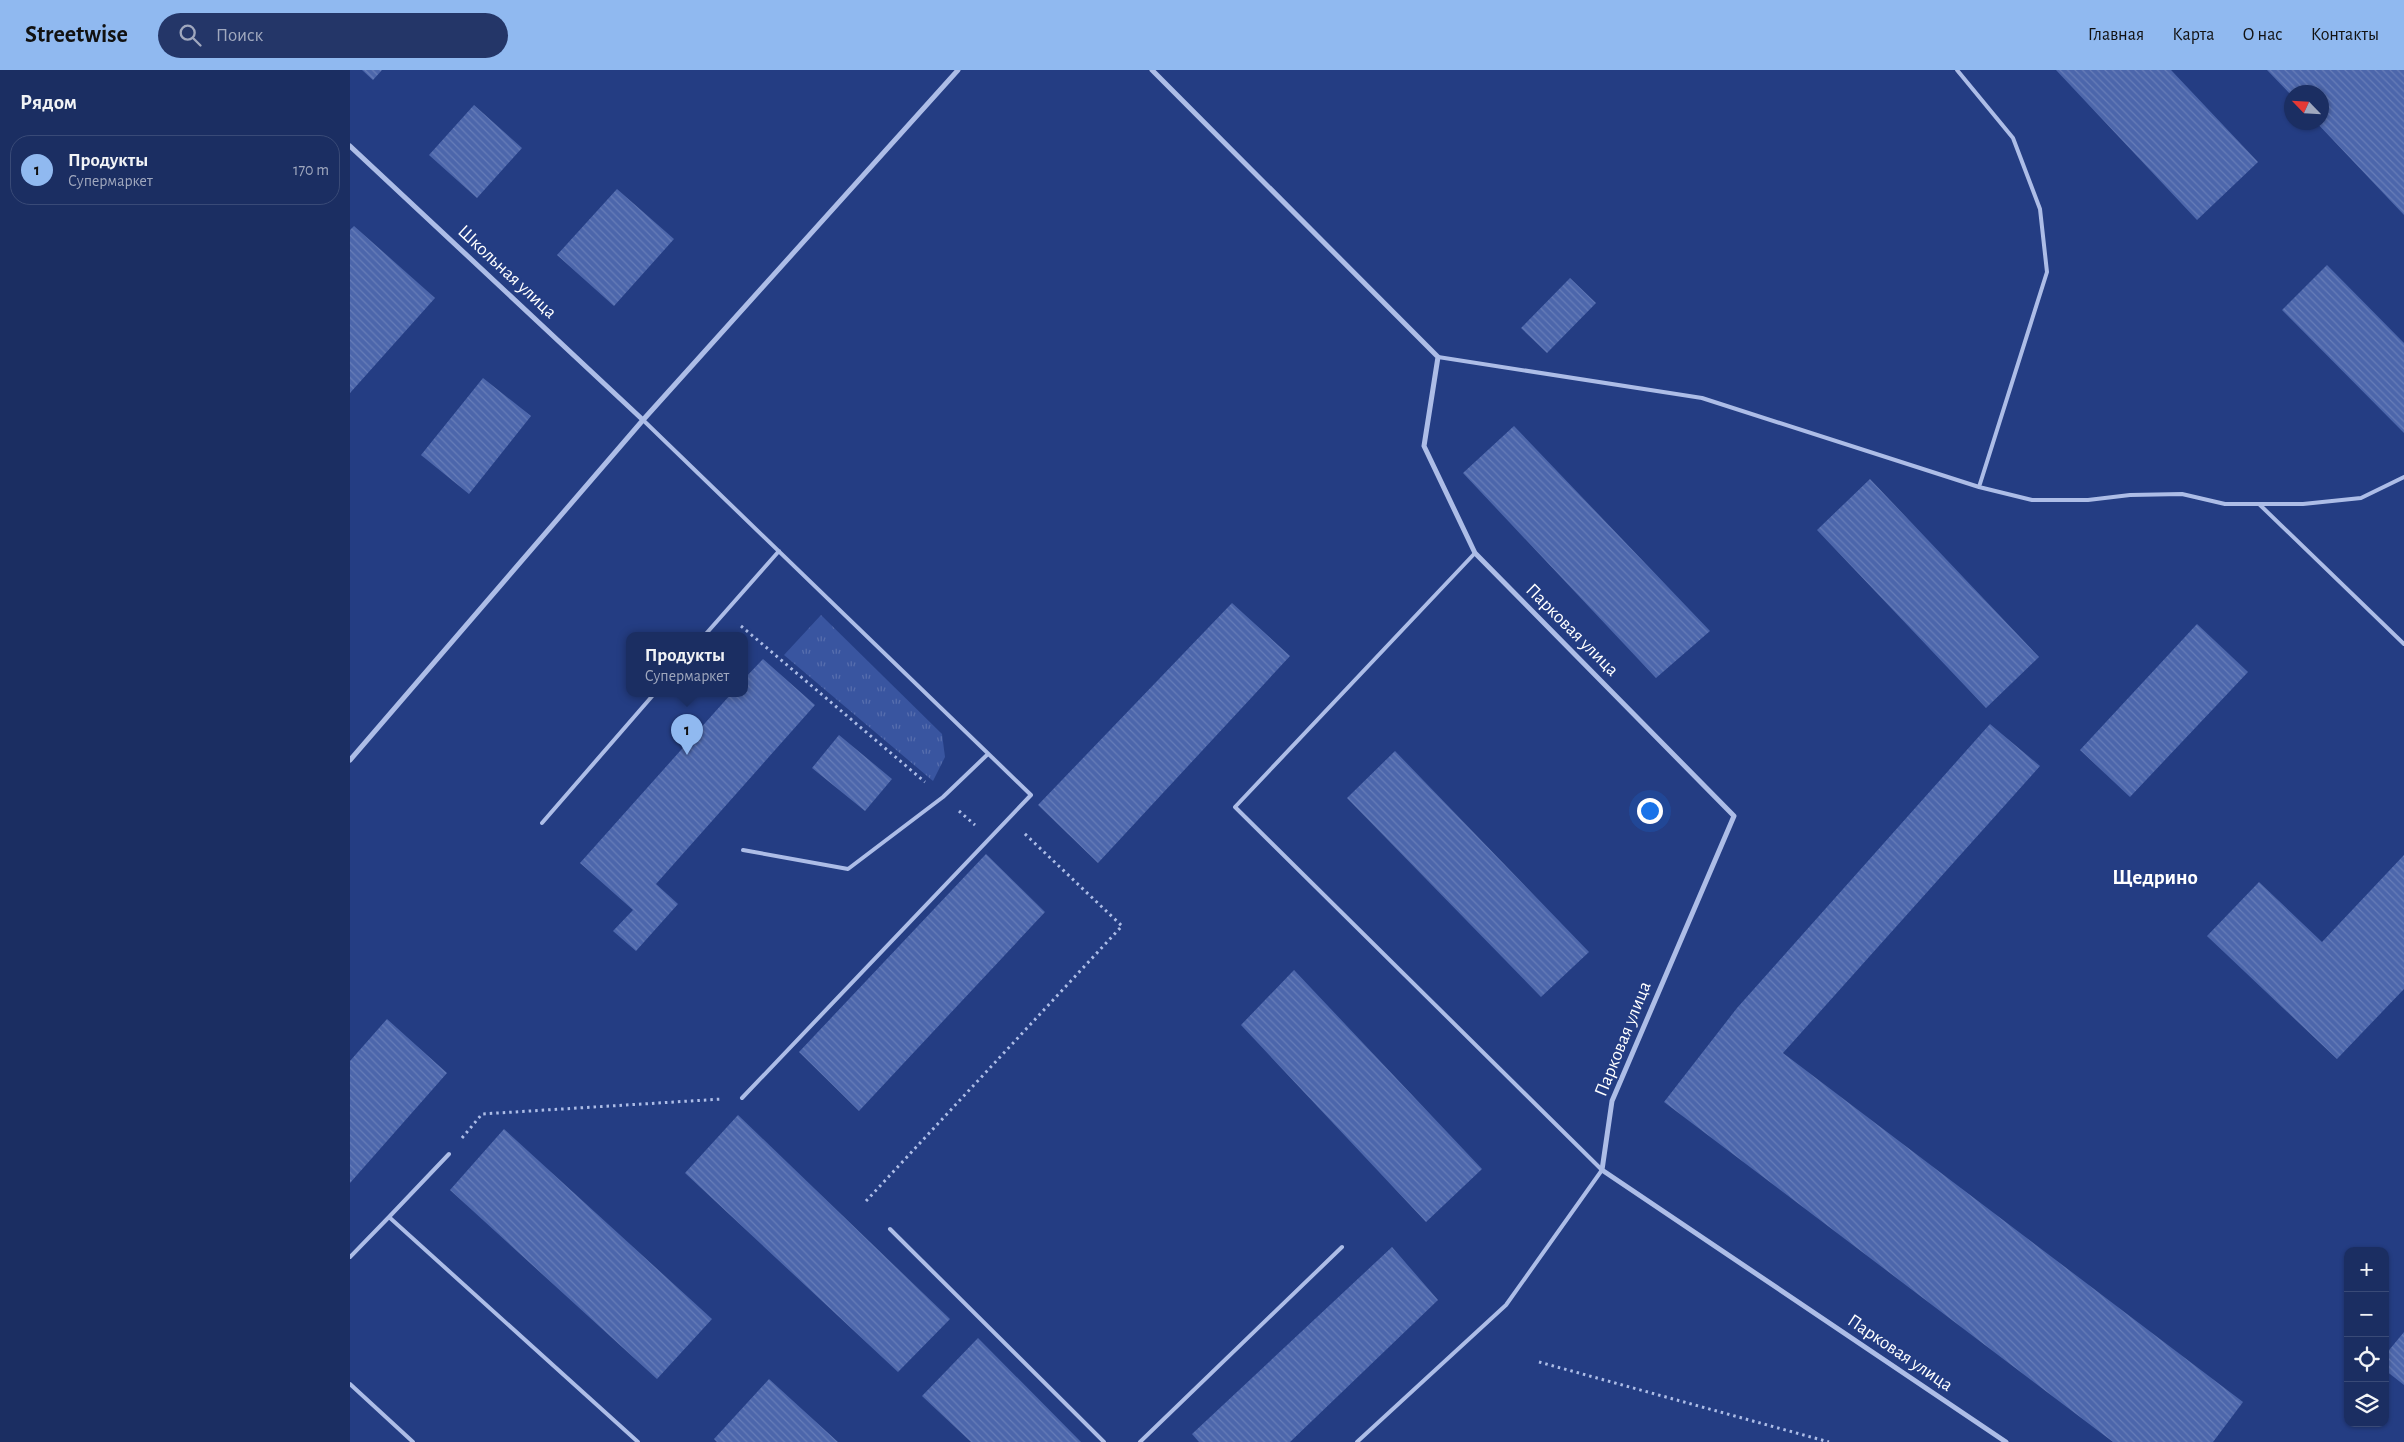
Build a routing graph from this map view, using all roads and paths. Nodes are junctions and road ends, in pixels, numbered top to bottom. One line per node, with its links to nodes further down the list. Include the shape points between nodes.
1 (958, 70): 6 (street)
2 (1152, 70): 5 (street)
3 (1957, 70): 8 (lane, via 2013,138 2040,209 2047,272)
4 (350, 146): 6 (street, Школьная улица)
5 (1438, 357): 8 (lane, via 1702,398); 11 (street, via 1424,446)
6 (643, 420): 10 (lane); 17 (street)
7 (2404, 477): 9 (lane, via 2360,498 2304,504)
8 (1978, 487): 9 (lane, via 2032,500 2182,494 2225,504)
9 (2259, 504): 14 (lane)
10 (779, 551): 12 (lane); 16 (lane)
11 (1475, 553): 25 (street, Парковая улица, via 1734,816 1612,1101); 25 (lane, via 1236,808)
12 (725, 612): 13 (lane); 18 (path)
13 (708, 632)
14 (2404, 644)
15 (651, 697): 20 (lane)
16 (988, 754): 18 (lane); 19 (lane, via 1031,795)
17 (350, 760)
18 (943, 797): 21 (path); 22 (lane, via 848,869)
19 (1009, 819): 21 (lane); 26 (path, via 1122,926)
20 (542, 823)
21 (990, 838): 23 (lane)
22 (743, 850)
23 (742, 1098): 24 (path, via 482,1114)
24 (449, 1154): 27 (lane)
25 (1602, 1170): 37 (lane, via 1506,1305); 39 (street, Парковая улица)
26 (866, 1201)
27 (389, 1217): 30 (lane); 34 (lane)
28 (890, 1229): 35 (lane)
29 (1342, 1247): 36 (lane)
30 (350, 1257)
31 (1539, 1362): 38 (path)
32 (350, 1384): 33 (lane)
33 (413, 1442)
34 (638, 1442)
35 (1104, 1442)
36 (1140, 1442)
37 (1357, 1442)
38 (1829, 1442)
39 (2006, 1442)

